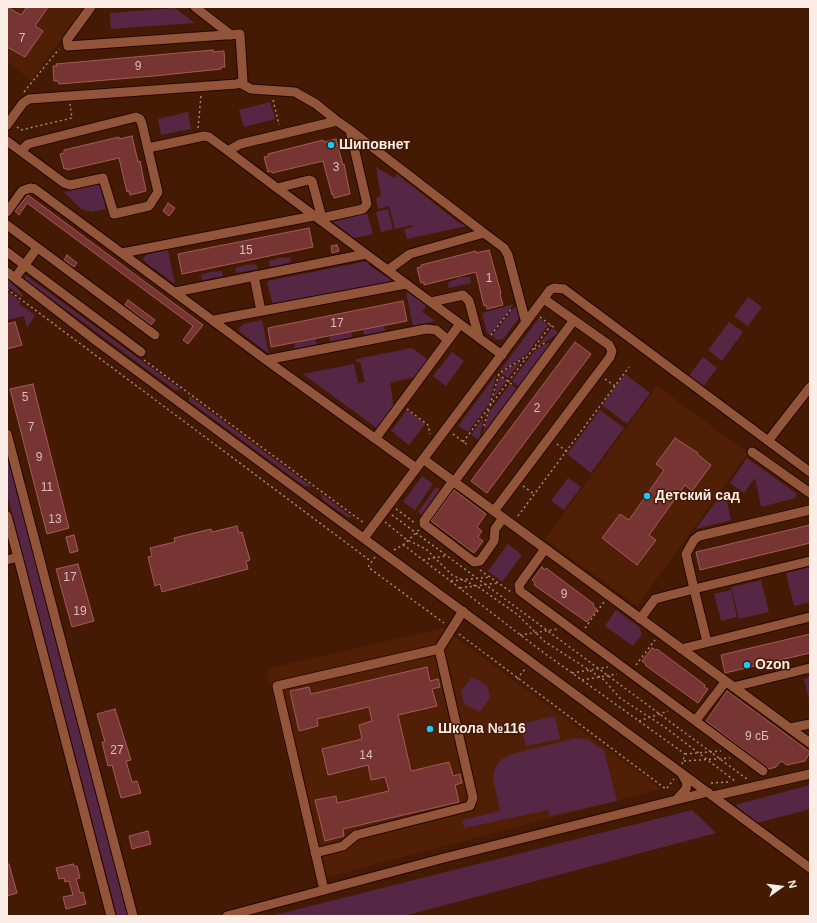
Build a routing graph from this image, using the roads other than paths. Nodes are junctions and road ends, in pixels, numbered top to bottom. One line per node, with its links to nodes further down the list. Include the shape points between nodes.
1 (91, 7): 3 (street, via 67,40 66,43 71,47)
2 (195, 7): 3 (street)
3 (232, 35): 4 (street, via 240,34 244,77)
4 (240, 83): 5 (street, via 251,89 295,92 316,104); 6 (street, via 25,100)
5 (337, 121): 7 (street); 11 (street, via 240,144)
6 (8, 123)
7 (350, 130): 14 (street, via 367,204 363,209); 16 (street)
8 (7, 141): 10 (street)
9 (148, 148): 10 (street, via 142,124 136,117 28,144); 10 (street, via 157,194 149,206 117,215 112,212 103,178 70,185); 11 (street, via 209,138)
10 (21, 151)
11 (228, 152): 12 (street)
12 (277, 188): 14 (street); 14 (street, via 312,181)
13 (7, 212): 19 (street, via 22,191 35,189)
14 (320, 219): 19 (street); 20 (street)
15 (7, 225): 17 (street)
16 (484, 233): 22 (street, via 410,254); 32 (street, via 506,251)
17 (37, 248): 21 (street); 34 (street)
18 (7, 252): 21 (street)
19 (122, 253): 26 (street)
20 (366, 254): 22 (street); 24 (street)
21 (24, 265): 23 (street); 38 (street)
22 (388, 270): 25 (street)
23 (11, 275): 54 (street)
24 (254, 276): 26 (street); 29 (street)
25 (406, 284): 28 (street); 29 (street)
26 (175, 292): 30 (street)
27 (544, 299): 31 (street); 32 (street); 43 (street, via 554,288 564,289)
28 (431, 302): 33 (street); 35 (street, via 463,295 469,301)
29 (261, 312): 30 (street)
30 (214, 320): 39 (street)
31 (574, 320): 48 (street); 51 (street, via 610,345 610,357)
32 (526, 323): 37 (street)
33 (460, 324): 35 (street); 36 (street)
34 (155, 335)
35 (478, 338): 37 (street)
36 (448, 340): 39 (street, via 436,330 426,328); 42 (street)
37 (502, 355): 45 (street)
38 (141, 356)
39 (266, 360): 42 (street)
40 (810, 387): 43 (street)
41 (7, 434): 82 (street)
42 (375, 439): 46 (street)
43 (768, 441): 47 (street)
44 (752, 452): 49 (street)
45 (423, 459): 46 (street); 48 (street)
46 (416, 468): 54 (street)
47 (810, 472)
48 (453, 482): 51 (street); 53 (street, via 424,524 474,562 480,561 494,541 496,528)
49 (810, 493)
50 (810, 510): 59 (street, via 696,538 686,554)
51 (494, 511): 53 (street)
52 (7, 516): 56 (street)
53 (503, 518): 55 (street)
54 (364, 538): 60 (street)
55 (546, 549): 62 (street); 69 (street, via 519,585 519,589 627,673)
56 (18, 557): 57 (street); 81 (street)
57 (7, 560)
58 (810, 561): 59 (street)
59 (694, 589): 62 (street, via 655,599); 63 (street)
60 (463, 611): 64 (street); 74 (street)
61 (810, 617): 63 (street)
62 (640, 619): 65 (street)
63 (707, 642): 65 (street)
64 (439, 649): 78 (street, via 472,798 470,806 356,835 343,846); 78 (street, via 277,686)
65 (681, 649): 67 (street)
66 (810, 668): 68 (street)
67 (726, 681): 68 (street); 69 (street)
68 (733, 687): 71 (street)
69 (696, 720): 73 (street)
70 (810, 724): 71 (street)
71 (790, 728): 72 (street)
72 (810, 743)
73 (763, 771)
74 (679, 772): 76 (street); 77 (street, via 687,783 684,794)
75 (810, 774): 76 (street)
76 (710, 790): 77 (street); 79 (street)
77 (678, 800): 80 (street)
78 (315, 853): 80 (street)
79 (810, 868)
80 (324, 890): 83 (street)
81 (111, 916)
82 (133, 916)
83 (227, 916)

